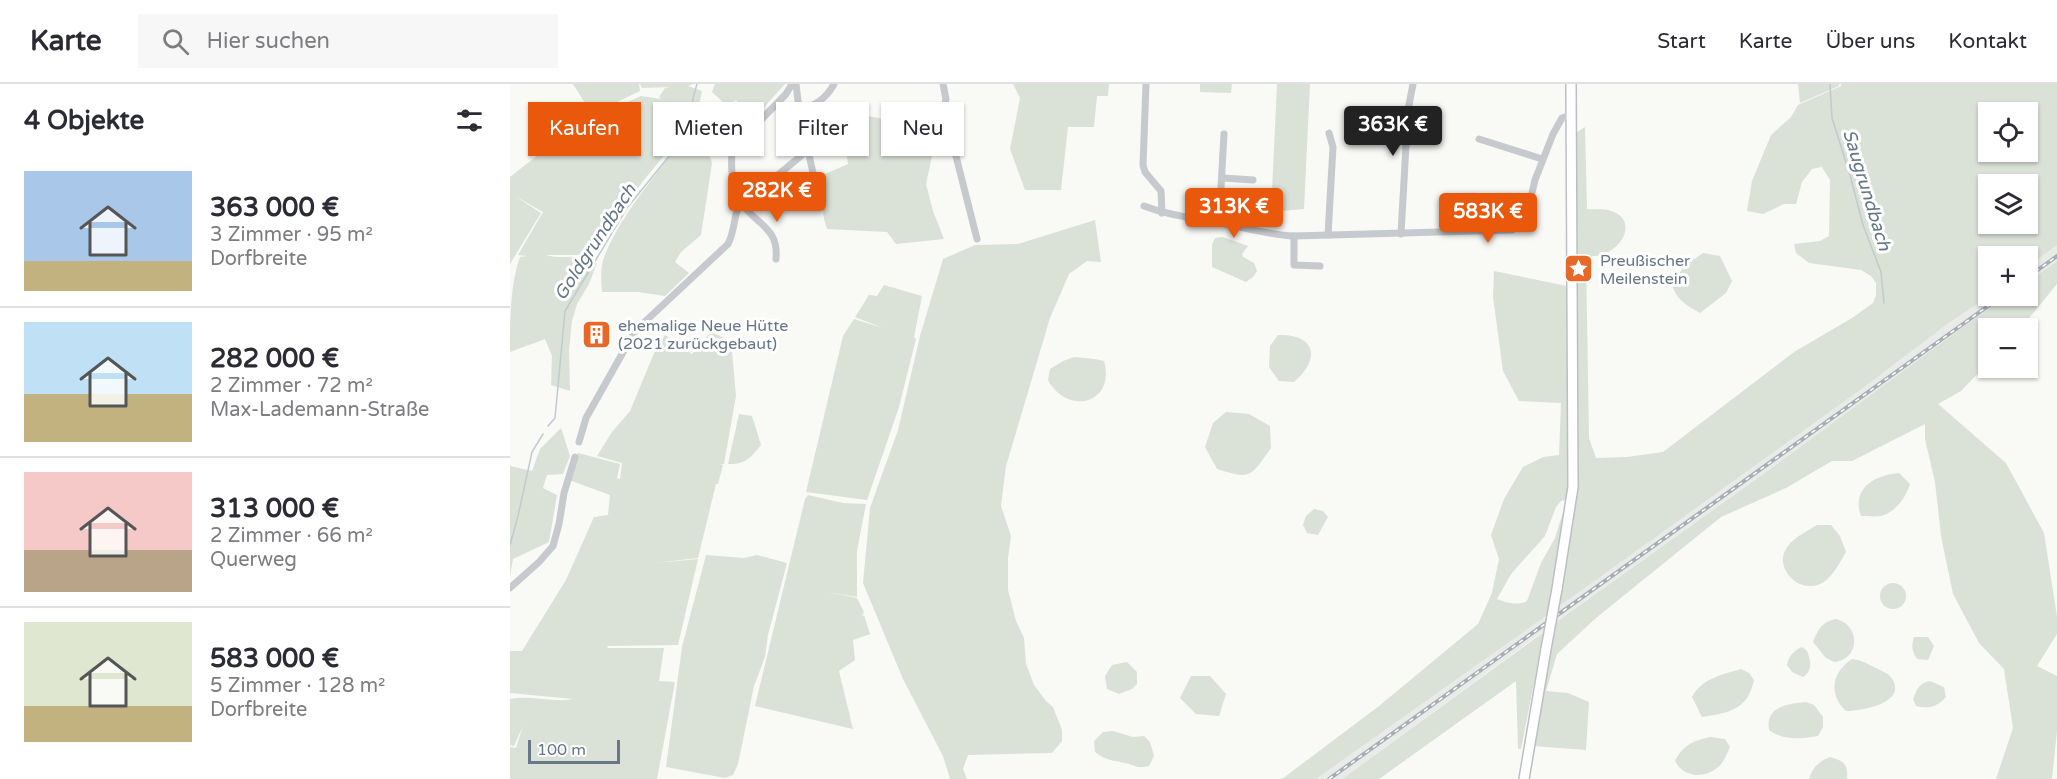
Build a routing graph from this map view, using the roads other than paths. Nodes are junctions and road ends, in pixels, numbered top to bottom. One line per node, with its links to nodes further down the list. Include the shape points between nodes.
1 (794, 84): 7 (street); 18 (street, via 732,150 731,175)
2 (834, 84): 8 (street)
3 (943, 84): 26 (street, via 944,109)
4 (1146, 84): 21 (street, via 1143,165 1161,191)
5 (1413, 84): 23 (street)
6 (1571, 84): 9 (main road)
7 (797, 102)
8 (819, 102)
9 (1571, 115): 15 (street, via 1560,121); 32 (main road, bridge, via 1574,488)
10 (1329, 133): 24 (street, via 1333,147)
11 (1224, 134): 16 (street)
12 (1479, 139): 15 (street)
13 (801, 156): 18 (street)
14 (809, 156): 19 (street)
15 (1542, 159): 23 (street, via 1527,214 1512,230)
16 (1223, 178): 17 (street); 22 (street)
17 (1252, 180)
18 (740, 201): 27 (street, via 775,238); 29 (street, via 728,244 635,331 586,418)
19 (820, 205)
20 (1144, 206): 21 (street)
21 (1161, 213): 22 (street)
22 (1220, 223): 25 (street)
23 (1401, 234): 24 (street)
24 (1328, 235): 25 (street)
25 (1294, 236): 28 (street, via 1294,265)
26 (977, 239)
27 (776, 260)
28 (1320, 266)
29 (579, 442)
30 (575, 457): 31 (street, via 553,546)
31 (510, 588)
32 (1524, 779)

